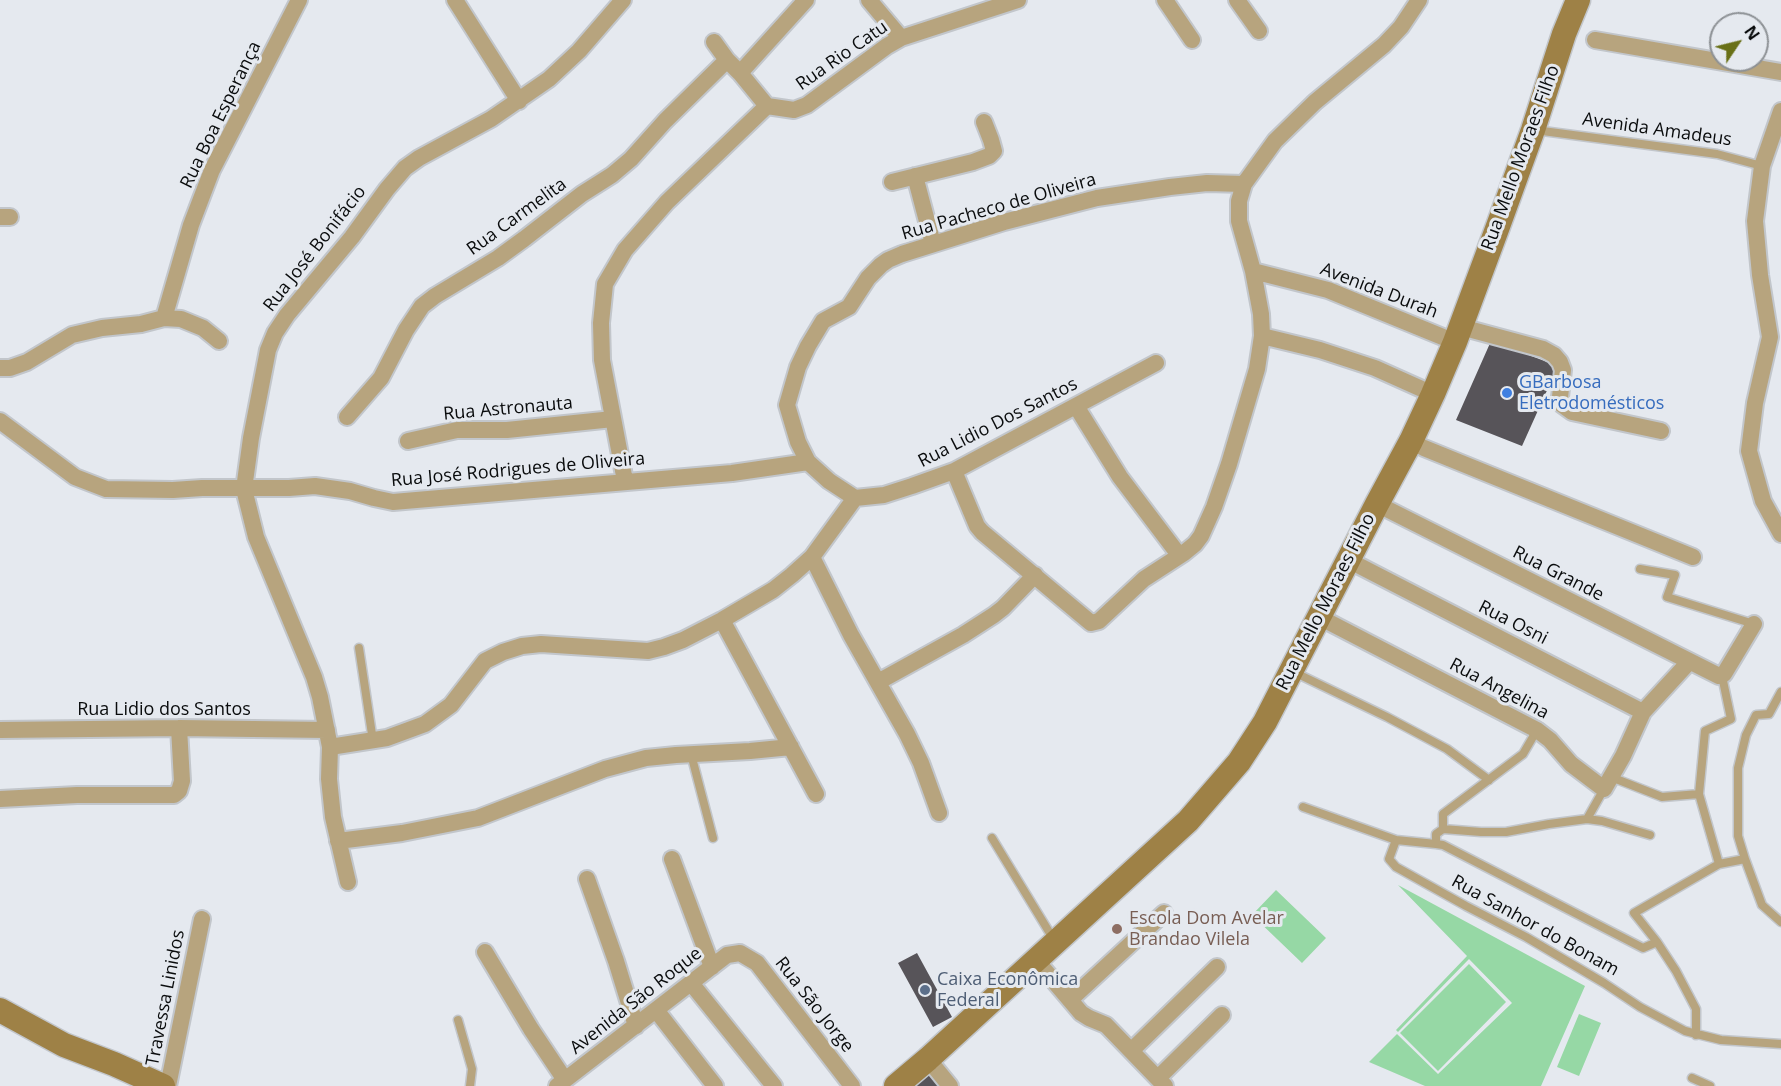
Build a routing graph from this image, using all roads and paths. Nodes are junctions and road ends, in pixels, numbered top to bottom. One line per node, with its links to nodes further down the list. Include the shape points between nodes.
1 (299, 0): 30 (street, Rua Boa Esperança, via 212,170 191,225)
2 (455, 0): 19 (street)
3 (623, 0): 19 (street, Rua José Bonifácio, via 566,65)
4 (806, 0): 18 (street)
5 (869, 0): 12 (street)
6 (1018, 0): 12 (street, Rua Rio Catu)
7 (1165, 0): 13 (street)
8 (1237, 0): 11 (street)
9 (1419, 0): 27 (street, via 1384,45 1275,141)
10 (1578, 0): 23 (main road, Rua Mello Moraes Filho, via 1564,34)
11 (1259, 31)
12 (901, 38): 20 (street, Rua Rio Catu, via 807,105 794,110)
13 (1192, 40)
14 (1595, 40): 17 (street)
15 (714, 42): 16 (street)
16 (727, 60): 18 (street); 38 (street, Rua Carmelita, via 612,175 498,258 422,306 381,378)
17 (1781, 72)
18 (740, 73): 20 (street)
19 (519, 101): 47 (street, Rua José Bonifácio, via 405,168 287,315 268,350)
20 (767, 106): 39 (street, via 667,202 625,250 605,284 602,360)
21 (1781, 111): 24 (street)
22 (984, 122): 25 (street, via 994,151 989,156)
23 (1539, 131): 24 (lane, Avenida Amadeus, via 1718,154); 31 (main road, Rua Mello Moraes Filho)
24 (1762, 166): 50 (street, via 1755,221 1770,337 1749,451 1763,501)
25 (915, 176): 26 (street); 28 (street)
26 (892, 182)
27 (1244, 184): 28 (street, Rua Pacheco de Oliveira, via 1207,183 1097,198); 29 (street, via 1239,221)
28 (933, 244): 44 (street, Rua Pacheco de Oliveira, via 881,265 849,307 824,321 808,346 788,405)
29 (1253, 271): 31 (street, Avenida Durah, via 1328,290); 32 (street)
30 (164, 318): 33 (street, via 181,319 203,328); 35 (street, via 72,335 27,362)
31 (1458, 334): 36 (main road, Rua Mello Moraes Filho); 41 (street, Avenida Durah, via 1554,355 1563,370 1561,404 1572,412)
32 (1262, 336): 36 (street, via 1375,368); 51 (street, via 1252,388 1214,507 1201,536)
33 (219, 341)
34 (1156, 363): 37 (street, Rua Lidio Dos Santos)
35 (0, 368)
36 (1433, 394): 43 (main road, Rua Mello Moraes Filho)
37 (1076, 406): 45 (street, Rua Lidio Dos Santos); 51 (street, via 1120,477)
38 (347, 417)
39 (613, 419): 42 (street, Rua Astronauta, via 507,430 456,430); 46 (street)
40 (0, 422): 47 (street, Rua José Rodrigues de Oliveira, via 75,477 106,489)
41 (1661, 430)
42 (408, 441)
43 (1411, 441): 49 (main road, Rua Mello Moraes Filho); 53 (street)
44 (808, 462): 46 (street, Rua José Rodrigues de Oliveira); 48 (street, Rua Pacheco de Oliveira)
45 (954, 471): 48 (street, Rua Lidio Dos Santos, via 884,495); 56 (street, via 976,526)
46 (626, 481): 47 (street, Rua José Rodrigues de Oliveira, via 393,502 315,486)
47 (244, 489): 69 (street, Rua José Bonifácio, via 256,537 314,677)
48 (855, 498): 52 (street)
49 (1377, 504): 54 (main road, Rua Mello Moraes Filho); 61 (street, Rua Grande)
50 (1781, 534)
51 (1179, 555): 56 (street, via 1093,623)
52 (812, 557): 58 (street, via 773,590); 64 (street)
53 (1693, 557)
54 (1356, 565): 57 (main road, Rua Mello Moraes Filho); 66 (street, Rua Osni)
55 (1640, 569): 59 (lane, via 1675,575 1667,597)
56 (1035, 575): 64 (street, via 994,615)
57 (1318, 617): 62 (main road, Rua Mello Moraes Filho); 70 (street, Rua Angelina)
58 (722, 620): 71 (street, via 683,640 648,651 541,644 502,652 485,661 451,705 425,724); 73 (street)
59 (1754, 624): 63 (street)
60 (359, 648): 71 (lane)
61 (1689, 662): 63 (street, Rua Grande); 66 (street)
62 (1297, 673): 75 (lane, via 1447,749); 99 (main road, Rua Mello Moraes Filho, via 1215,792)
63 (1722, 676): 78 (lane, via 1731,719 1705,731)
64 (878, 682): 81 (street, via 921,763)
65 (1781, 692): 91 (lane, via 1769,714 1756,715 1746,735 1738,768 1738,836)
66 (1643, 712): 76 (street)
67 (179, 728): 68 (street, Rua Lidio dos Santos); 69 (street, Rua Lidio dos Santos); 79 (street, via 182,781 177,794)
68 (0, 729)
69 (327, 730): 72 (street)
70 (1537, 730): 75 (lane, via 1523,754); 76 (street, Rua Angelina, via 1571,764)
71 (373, 741): 72 (street)
72 (330, 747): 88 (street, via 329,779)
73 (791, 747): 74 (street); 77 (street)
74 (691, 754): 85 (lane); 88 (street, via 646,758 605,769 478,818)
75 (1489, 780): 83 (lane, via 1443,814)
76 (1607, 783): 78 (lane, via 1662,797); 82 (lane)
77 (816, 794)
78 (1699, 794): 92 (lane)
79 (0, 799)
80 (1303, 807): 87 (lane)
81 (939, 813)
82 (1587, 819): 83 (lane, via 1506,832); 84 (lane)
83 (1443, 829): 89 (lane, via 1436,834)
84 (1650, 835)
85 (713, 838)
86 (992, 838): 99 (lane)
87 (1396, 840): 89 (lane); 112 (lane, Rua Sanhor do Bonam, via 1389,859 1396,867 1526,937 1662,1020)
88 (338, 841): 94 (street)
89 (1436, 844): 98 (lane, via 1643,948)
90 (672, 859): 103 (street)
91 (1744, 859): 92 (lane); 97 (lane, via 1762,904)
92 (1719, 864): 98 (lane, via 1634,913)
93 (587, 879): 111 (street)
94 (348, 882)
95 (1164, 913): 106 (street)
96 (202, 919): 120 (street, Travessa Linidos)
97 (1781, 922)
98 (1657, 942): 112 (lane, via 1696,1009)
99 (1055, 943): 102 (main road, Rua Mello Moraes Filho)
100 (485, 952): 118 (street)
101 (740, 953): 103 (street, Avenida São Roque, via 727,955); 124 (street, Rua São Jorge, via 757,963)
102 (1036, 960): 106 (street); 115 (main road, Rua Mello Moraes Filho)
103 (712, 967): 105 (street, Avenida São Roque)
104 (1217, 967): 114 (street)
105 (691, 983): 108 (street, Avenida São Roque); 123 (street)
106 (1070, 1000): 114 (street, via 1087,1017 1106,1025)
107 (0, 1010): 119 (main road, via 64,1045)
108 (656, 1011): 111 (street, Avenida São Roque); 122 (street)
109 (1222, 1015): 117 (street)
110 (458, 1020): 121 (lane, via 472,1069)
111 (636, 1026): 118 (street, Avenida São Roque)
112 (1696, 1035): 113 (lane, Rua Sanhor do Bonam)
113 (1781, 1044)
114 (1132, 1050): 117 (street)
115 (928, 1059): 125 (main road, Rua Mello Moraes Filho); 126 (street)
116 (1692, 1078): 127 (lane)
117 (1162, 1082)
118 (561, 1083)
119 (163, 1086)
120 (168, 1086)
121 (470, 1086)
122 (716, 1086)
123 (774, 1086)
124 (852, 1086)
125 (896, 1086)
126 (950, 1086)
127 (1710, 1086)

